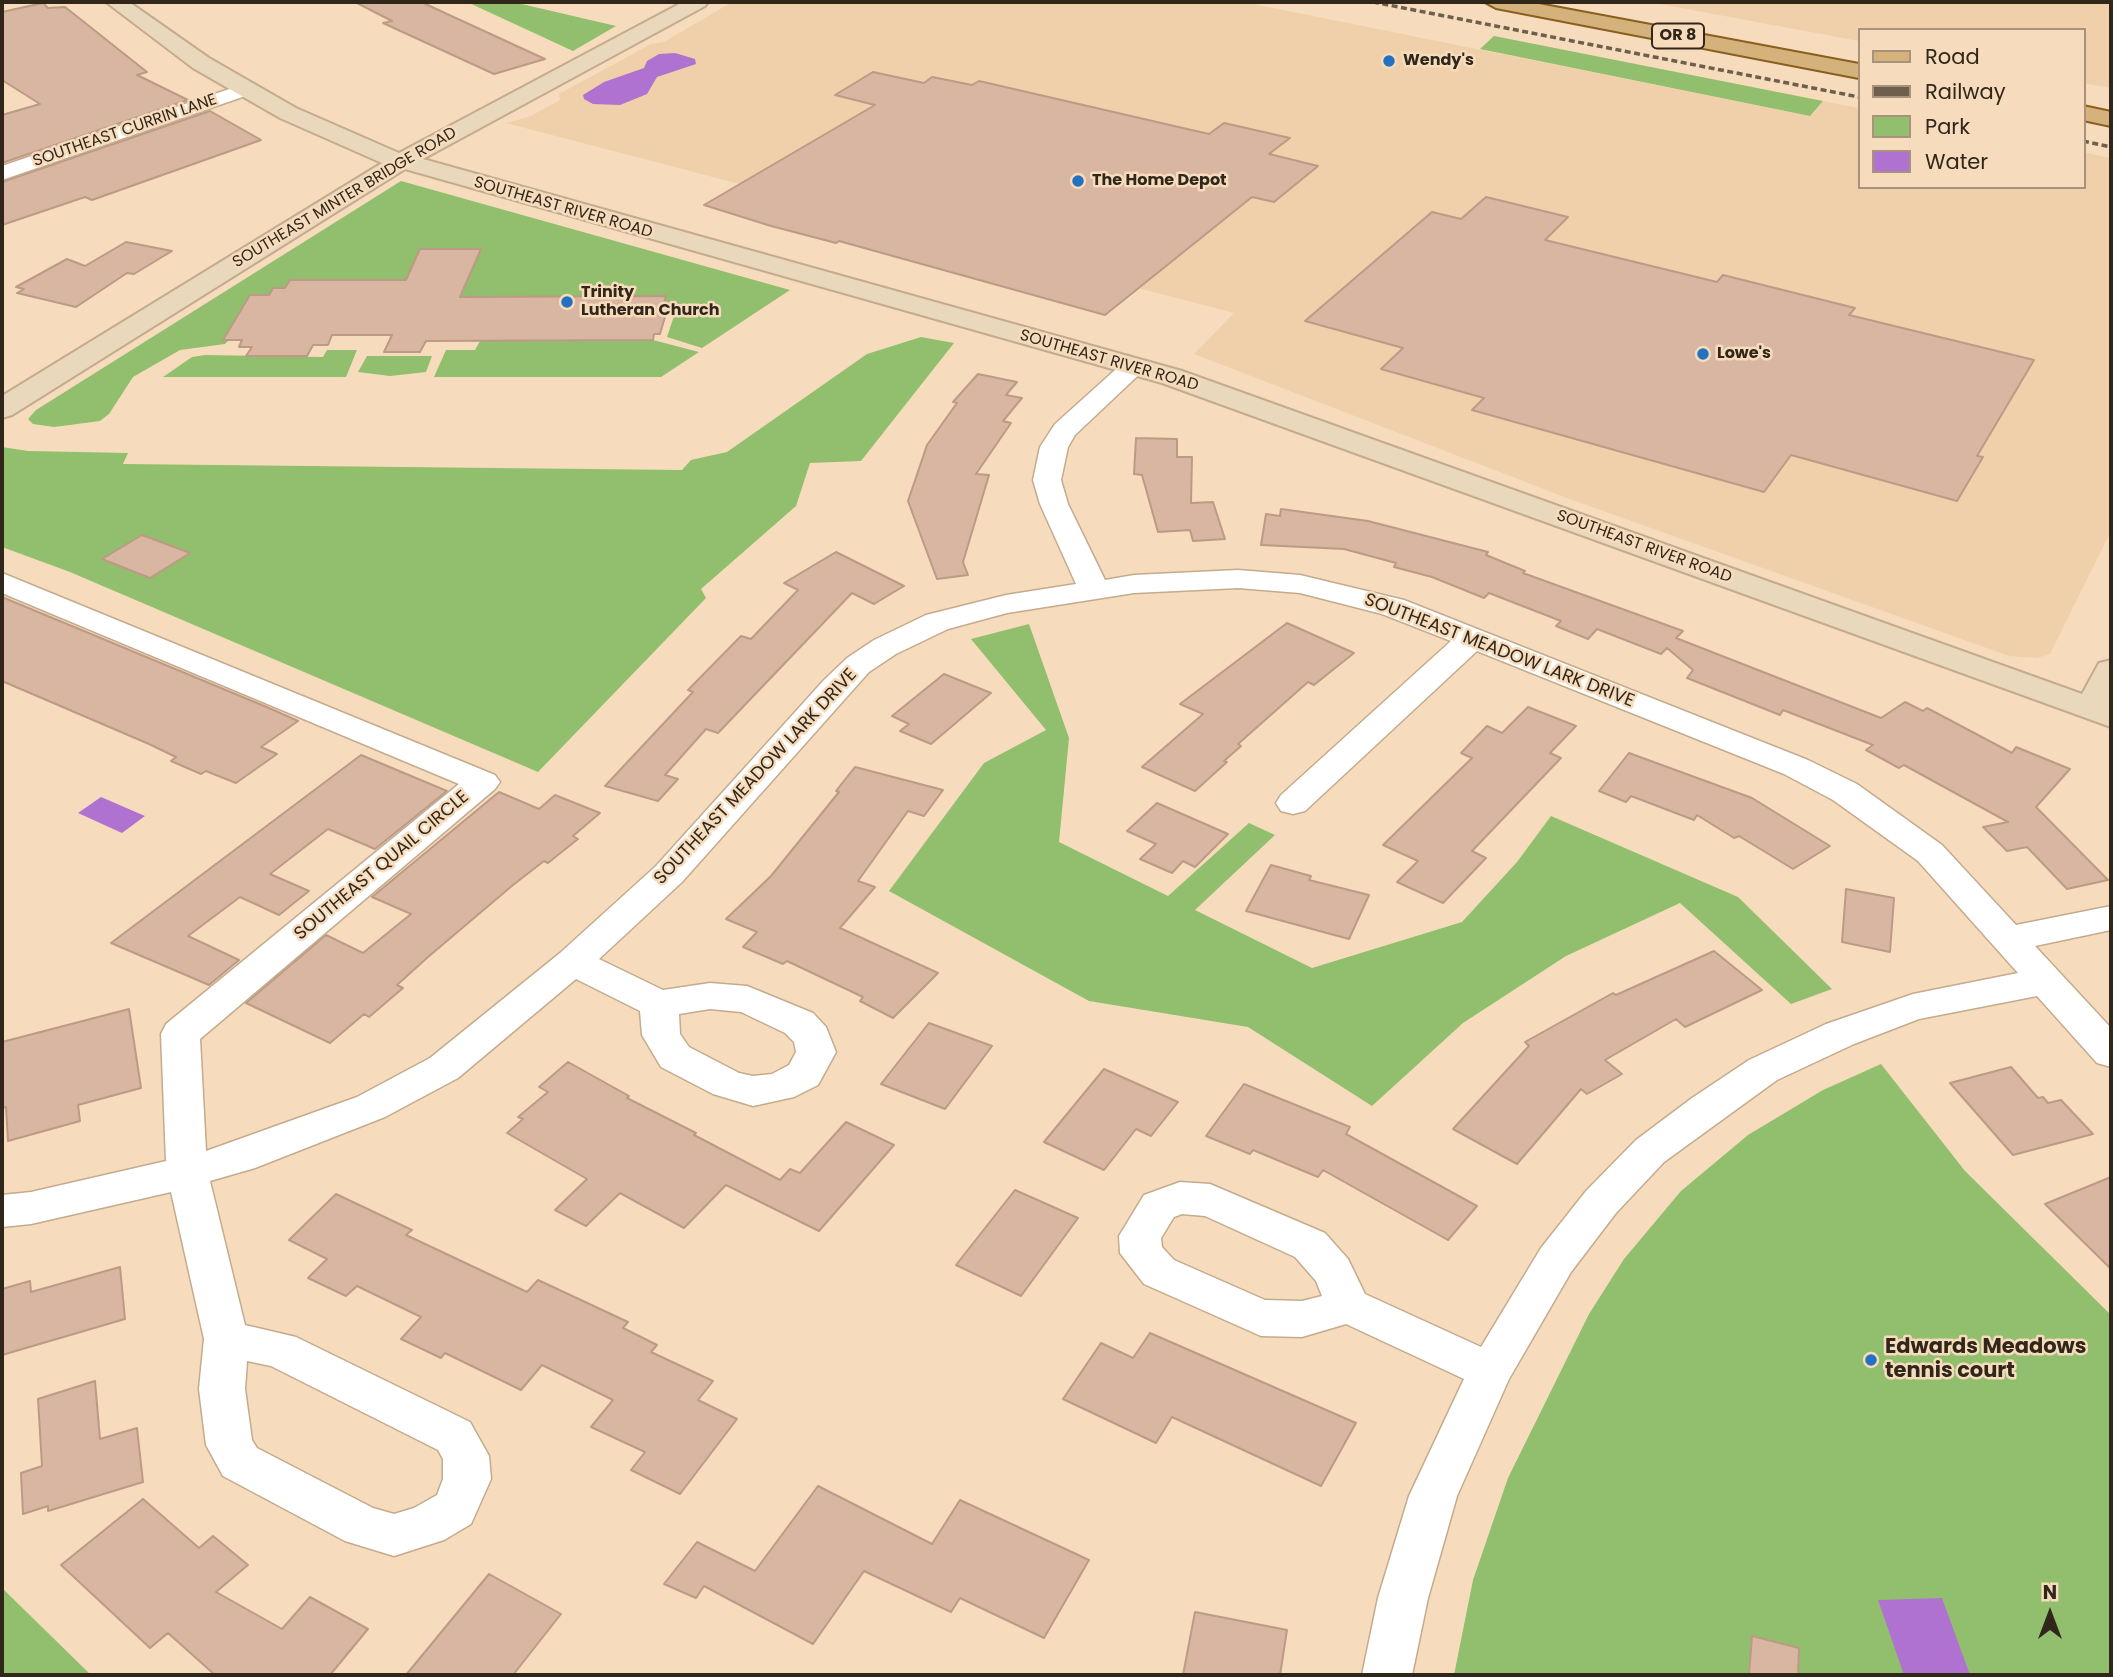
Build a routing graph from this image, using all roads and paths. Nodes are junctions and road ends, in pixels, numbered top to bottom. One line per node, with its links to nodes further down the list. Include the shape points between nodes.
1 (117, 2): 5 (main road, SOUTHEAST RIVER ROAD)
2 (698, 2): 8 (main road, SOUTHEAST MINTER BRIDGE ROAD)
3 (1496, 2): 4 (main road, OR 8)
4 (1857, 71)
5 (247, 89): 8 (main road, SOUTHEAST RIVER ROAD, via 322,131); 9 (street, SOUTHEAST CURRIN LANE)
6 (2085, 113): 7 (main road)
7 (2111, 119)
8 (400, 162): 10 (main road, SOUTHEAST RIVER ROAD); 11 (main road, SOUTHEAST MINTER BRIDGE ROAD)
9 (2, 173)
10 (1135, 367): 13 (street, via 1065,430 1054,447 1047,480); 16 (main road, SOUTHEAST RIVER ROAD)
11 (2, 409)
12 (2, 582): 25 (street, SOUTHEAST QUAIL CIRCLE, via 483,782 180,1034)
13 (1094, 589): 14 (street, SOUTHEAST MEADOW LARK DRIVE, via 1238,579 1300,584 1393,607); 20 (street, SOUTHEAST MEADOW LARK DRIVE, via 937,622 858,665 669,874)
14 (1472, 639): 17 (street); 19 (street, SOUTHEAST MEADOW LARK DRIVE, via 1740,744 1845,792 1930,853)
15 (2111, 670): 16 (main road)
16 (2102, 713)
17 (1293, 803)
18 (2111, 918): 19 (street)
19 (2007, 939): 21 (street, SOUTHEAST MEADOW LARK DRIVE)
20 (573, 962): 22 (street); 25 (street, SOUTHEAST MEADOW LARK DRIVE, via 444,1068 371,1107 241,1157)
21 (2046, 981): 23 (street, SOUTHEAST MEADOW LARK DRIVE); 29 (street, via 1913,1007 1840,1034 1763,1070 1706,1108 1650,1151 1601,1202 1556,1260)
22 (659, 1004)
23 (2094, 1012): 24 (street, SOUTHEAST MEADOW LARK DRIVE)
24 (2111, 1053)
25 (187, 1172): 26 (street, SOUTHEAST MEADOW LARK DRIVE); 28 (street)
26 (2, 1211)
27 (1349, 1306): 29 (street)
28 (226, 1339): 28 (street, via 222,1389 229,1445 240,1462 362,1526 394,1535 426,1525 454,1509 467,1479 466,1456 454,1436 280,1350)
29 (1490, 1371): 30 (street, via 1433,1496 1403,1598)
30 (1387, 1675)

